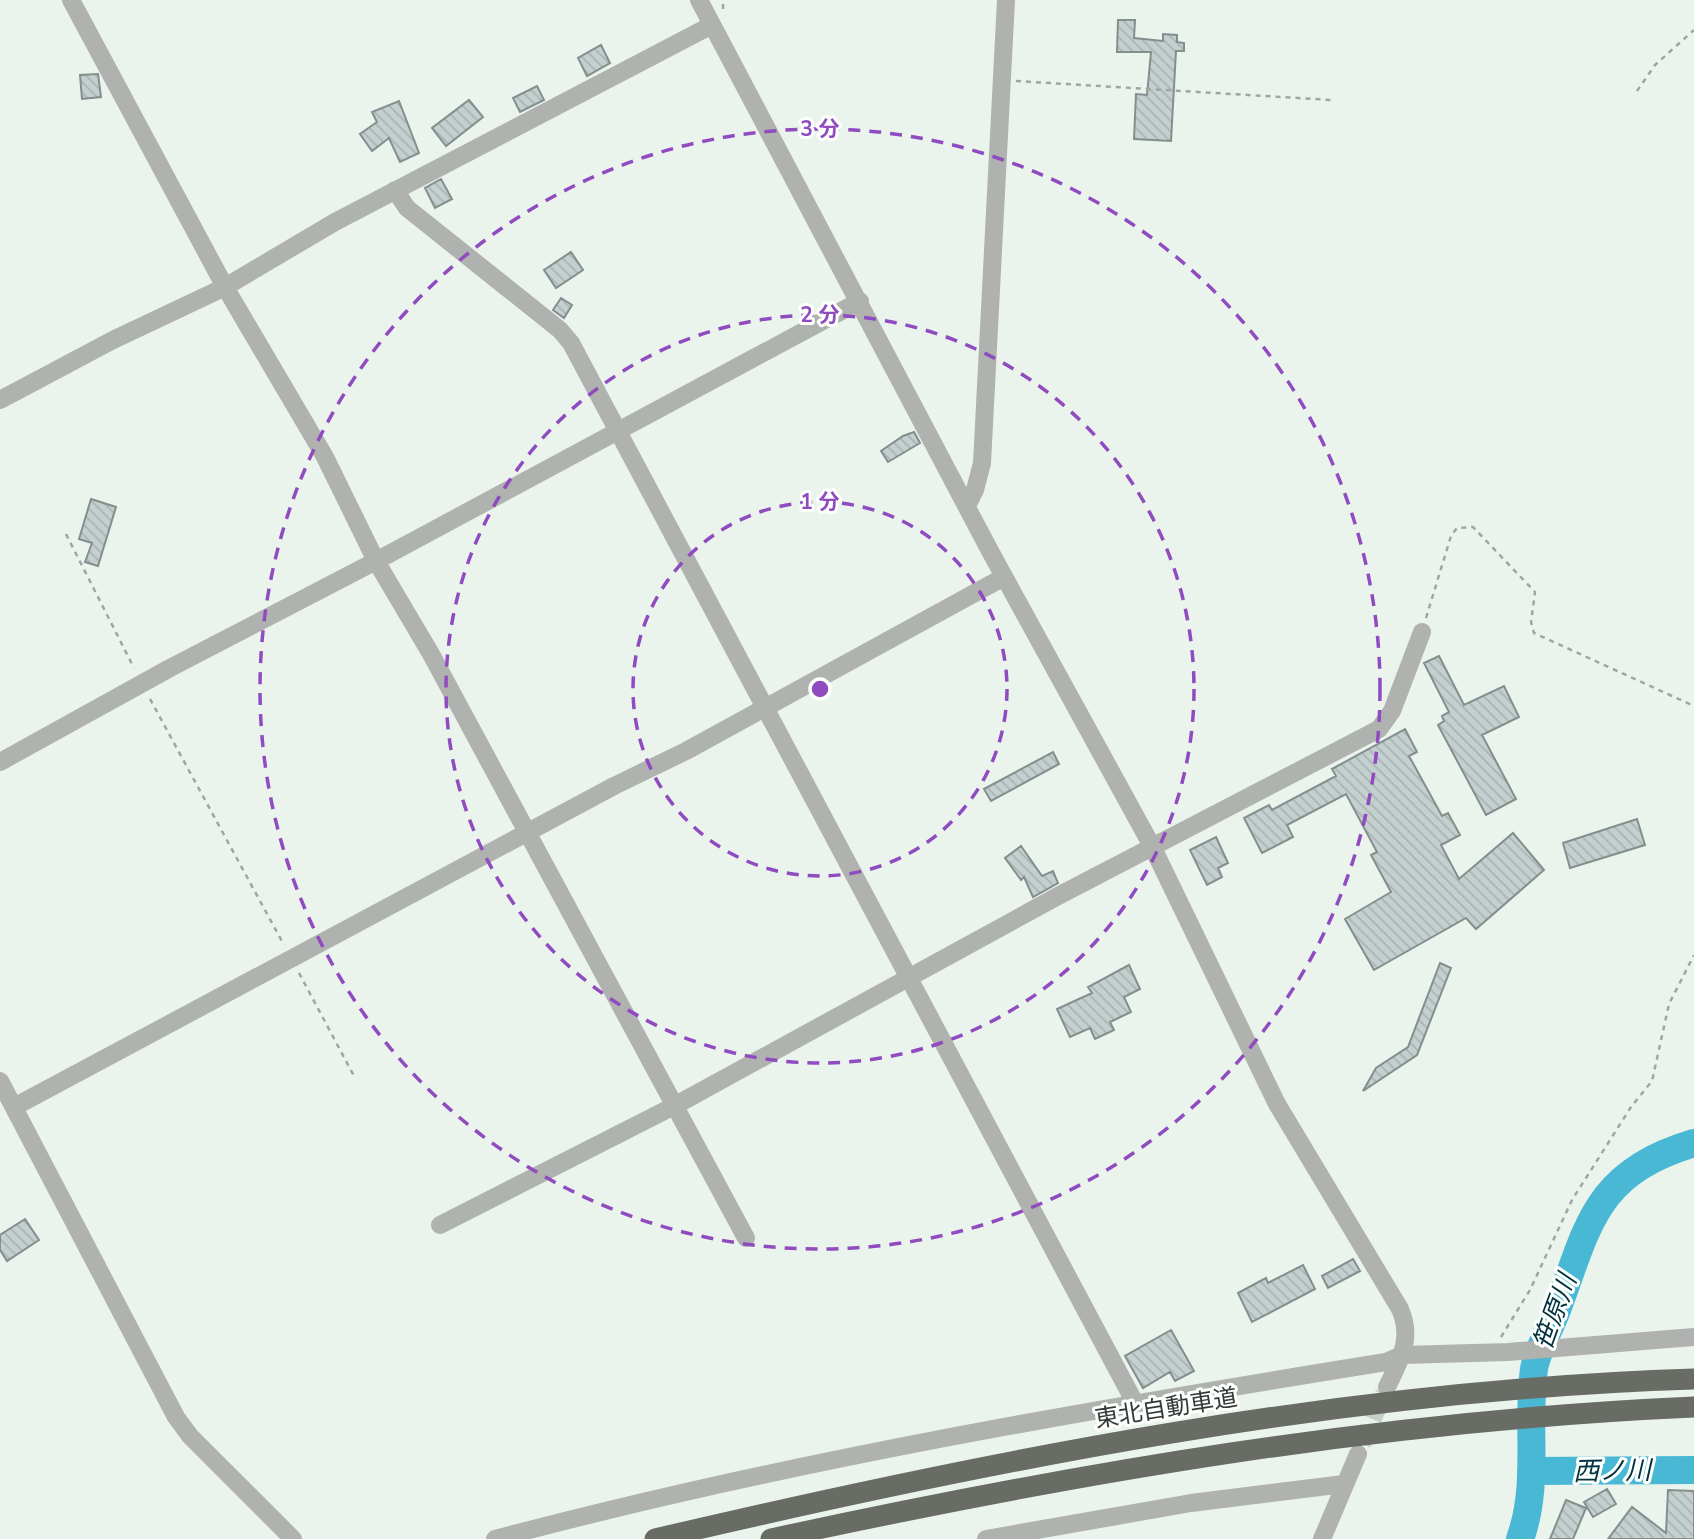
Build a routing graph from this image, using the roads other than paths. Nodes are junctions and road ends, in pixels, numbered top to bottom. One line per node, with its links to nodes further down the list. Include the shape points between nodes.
1 (71, 0): 6 (street)
2 (699, 0): 4 (street)
3 (1006, 0): 10 (street, via 982,463)
4 (712, 25): 5 (street); 7 (street)
5 (395, 190): 6 (street); 9 (street, via 413,213 567,337)
6 (225, 288): 8 (street); 11 (street, via 325,457)
7 (860, 301): 9 (street); 10 (street)
8 (0, 400)
9 (618, 431): 11 (street); 14 (street)
10 (967, 506): 12 (street)
11 (376, 561): 15 (street); 16 (street)
12 (1004, 577): 14 (street); 17 (street)
13 (1422, 632): 17 (street, via 1392,711 1379,729)
14 (766, 709): 16 (street); 18 (street)
15 (0, 762)
16 (528, 832): 20 (street); 21 (street)
17 (1153, 848): 18 (street); 25 (street, via 1271,1092 1400,1309 1407,1334)
18 (909, 978): 20 (street); 28 (street)
19 (0, 1081): 21 (street)
20 (676, 1105): 22 (street); 23 (street)
21 (14, 1107): 32 (street, via 176,1417)
22 (440, 1225)
23 (746, 1238)
24 (1694, 1337): 25 (street, via 1501,1353)
25 (1402, 1355): 27 (street); 28 (street, via 1386,1362)
26 (1694, 1379): 34 (highway, 東北自動車道, via 1480,1392 1256,1420 1032,1457)
27 (1387, 1387)
28 (1135, 1403): 33 (street, via 860,1454)
29 (1694, 1407): 35 (highway, via 1458,1423 1176,1459)
30 (1358, 1454): 31 (street)
31 (1344, 1484): 36 (street, via 1191,1503); 37 (street)
32 (293, 1539)
33 (495, 1539)
34 (655, 1539)
35 (771, 1539)
36 (986, 1539)
37 (1322, 1539)

